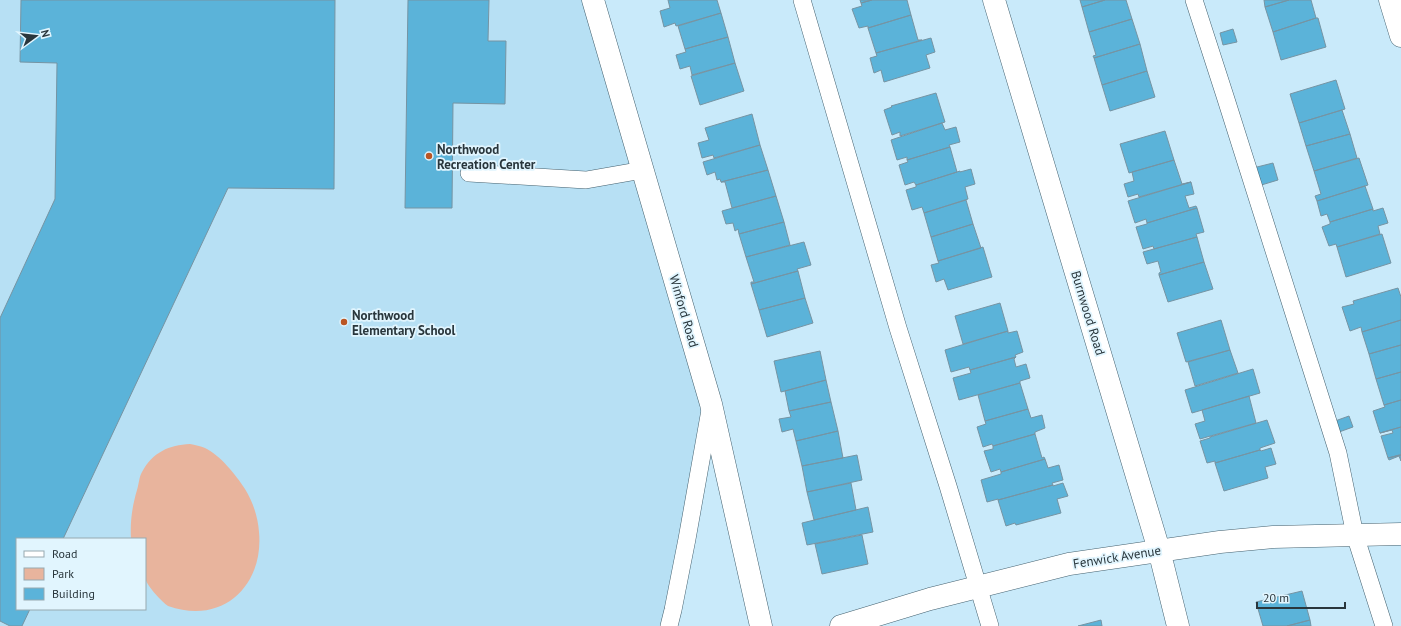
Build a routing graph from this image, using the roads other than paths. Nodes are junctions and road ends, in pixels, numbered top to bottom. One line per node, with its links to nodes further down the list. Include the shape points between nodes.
1 (592, 0): 7 (street, Winford Road)
2 (802, 0): 13 (lane, via 898,328)
3 (994, 0): 12 (street, Burnwood Road)
4 (1194, 0): 11 (lane, via 1338,452)
5 (1390, 0): 6 (street)
6 (1401, 36)
7 (643, 170): 8 (lane, via 586,180); 9 (street, Winford Road)
8 (469, 172)
9 (711, 404): 14 (lane, via 688,539); 15 (street, Winford Road)
10 (1401, 534): 11 (street, Fenwick Avenue)
11 (1355, 535): 12 (street, Fenwick Avenue, via 1273,537); 19 (lane)
12 (1159, 550): 13 (street, Fenwick Avenue, via 1069,564); 18 (street, Burnwood Road)
13 (978, 586): 16 (street, Fenwick Avenue); 17 (lane)
14 (669, 626)
15 (761, 626)
16 (841, 626)
17 (990, 626)
18 (1178, 626)
19 (1384, 626)

